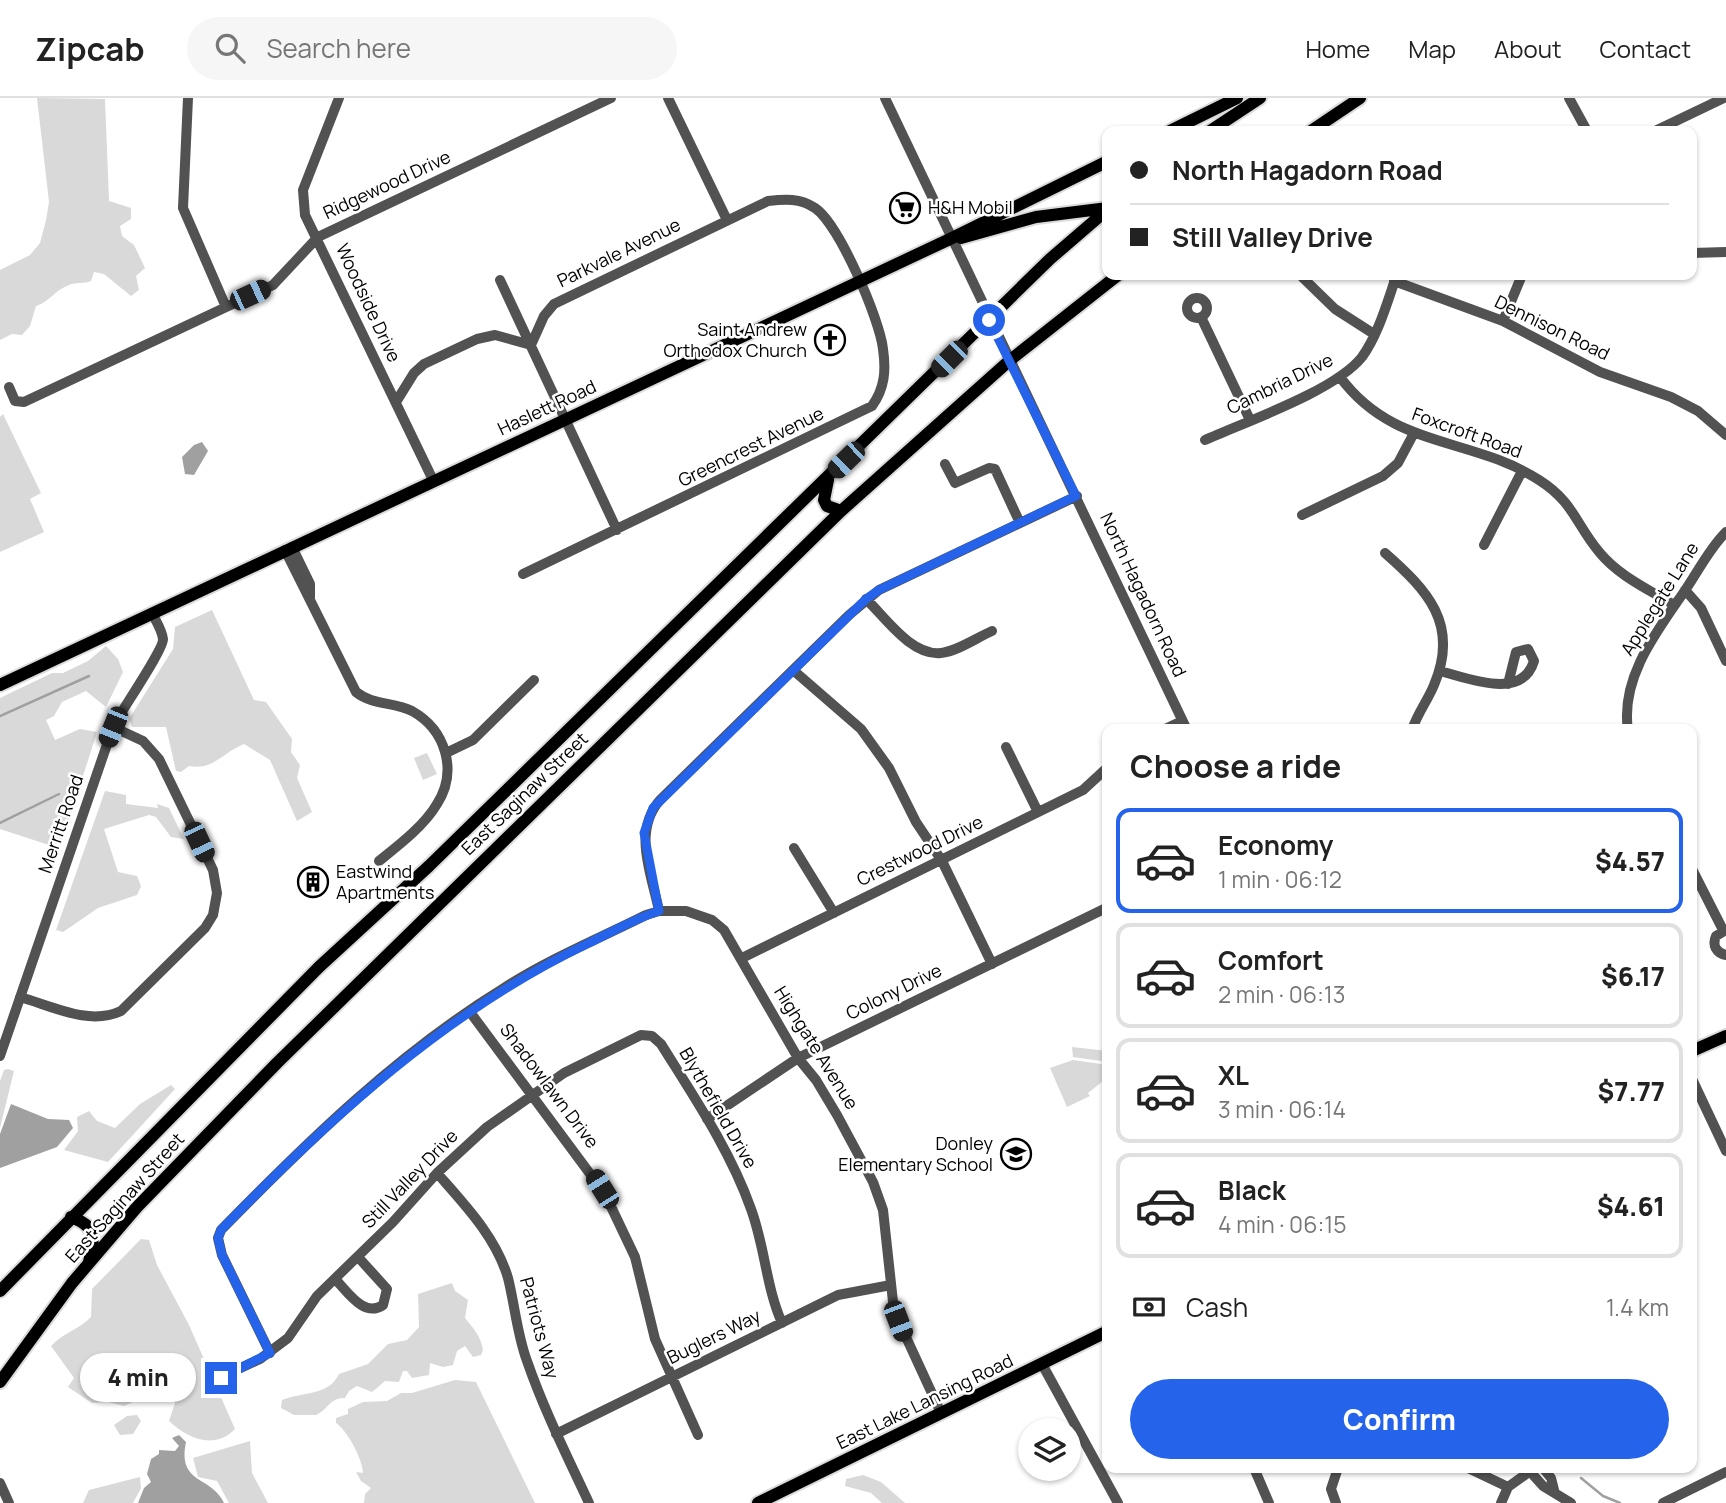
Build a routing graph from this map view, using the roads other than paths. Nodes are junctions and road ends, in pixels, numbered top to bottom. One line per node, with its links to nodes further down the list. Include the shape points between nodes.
1 (188, 98): 31 (street, via 183,208)
2 (339, 98): 20 (street, Woodside Drive, via 303,190 305,215)
3 (611, 98): 20 (street, Ridgewood Drive)
4 (668, 98): 19 (street)
5 (886, 98): 21 (street, North Hagadorn Road)
6 (1237, 98): 11 (main road)
7 (1259, 98): 12 (main road)
8 (1360, 98): 13 (main road)
9 (1569, 98): 14 (street)
10 (1724, 98): 15 (street)
11 (1180, 126)
12 (1217, 126)
13 (1318, 126)
14 (1584, 126)
15 (1665, 126)
16 (1102, 164): 21 (main road, Haslett Road)
17 (1102, 210): 21 (main road, via 1036,216)
18 (1102, 214): 33 (main road, East Saginaw Street)
19 (727, 220): 25 (street, Parkvale Avenue, via 768,201 803,202 824,216); 36 (street, Parkvale Avenue, via 554,304)
20 (318, 237): 31 (street, Ridgewood Drive, via 278,281); 40 (street, Woodside Drive)
21 (950, 239): 25 (main road, Haslett Road); 33 (street, North Hagadorn Road)
22 (1726, 252): 23 (street)
23 (1697, 253)
24 (500, 280): 36 (street)
25 (859, 280): 41 (main road, Haslett Road); 54 (street, Greencrest Avenue, via 884,349 884,383 872,406)
26 (1112, 280): 37 (main road, East Saginaw Street)
27 (1305, 280): 35 (street, via 1335,309)
28 (1394, 280): 35 (street, Cambria Drive)
29 (1400, 280): 34 (street, Dennison Road)
30 (1520, 280): 34 (street)
31 (226, 307): 39 (street, Ridgewood Drive, via 24,402 16,401)
32 (1201, 317): 42 (street)
33 (989, 320): 37 (street, North Hagadorn Road); 48 (main road, East Saginaw Street)
34 (1503, 321): 44 (street, Dennison Road, via 1600,372 1686,404)
35 (1374, 334): 38 (street, Cambria Drive, via 1360,359)
36 (531, 345): 40 (street, via 495,335 477,339 424,364); 41 (street)
37 (1009, 361): 50 (street, North Hagadorn Road); 51 (main road, East Saginaw Street)
38 (1340, 377): 42 (street, Cambria Drive); 43 (street, Foxcroft Road, via 1382,418)
39 (9, 387)
40 (396, 402): 49 (street, Woodside Drive)
41 (565, 419): 49 (main road, Haslett Road); 54 (street)
42 (1250, 420): 45 (street, Cambria Drive)
43 (1414, 433): 47 (street, Foxcroft Road); 52 (street, via 1398,463 1383,476)
44 (1726, 435)
45 (1205, 440)
46 (945, 464): 53 (street, via 955,483 995,469)
47 (1522, 471): 56 (street); 62 (street, Foxcroft Road, via 1564,500 1614,567)
48 (829, 477): 51 (main road, via 824,500); 102 (main road, East Saginaw Street, via 319,967)
49 (433, 480): 57 (main road, Haslett Road)
50 (1076, 496): 53 (street); 71 (street, North Hagadorn Road)
51 (841, 511): 104 (main road, East Saginaw Street, via 277,1063)
52 (1302, 515)
53 (1020, 523): 61 (street)
54 (617, 530): 59 (street, Greencrest Avenue)
55 (1726, 533): 60 (street, Applegate Lane)
56 (1484, 545)
57 (289, 548): 63 (main road, Haslett Road); 76 (street, via 310,584 310,598 356,692 411,711 431,726)
58 (1385, 553): 67 (street, via 1417,582 1435,607 1441,631)
59 (523, 574)
60 (1685, 590): 62 (street, Applegate Lane); 65 (street, via 1701,608)
61 (866, 599): 64 (street, via 910,642 932,653 948,651); 66 (street)
62 (1674, 605): 73 (street, Applegate Lane, via 1635,673)
63 (152, 613): 70 (main road, Haslett Road); 74 (street, Merritt Road, via 162,648)
64 (992, 631)
65 (1726, 661)
66 (793, 670): 81 (street, via 861,729); 84 (street, via 653,808 644,833)
67 (1440, 671): 69 (street); 72 (street)
68 (534, 680): 76 (street, via 474,740)
69 (1508, 684)
70 (0, 685)
71 (1185, 724)
72 (1415, 724)
73 (1628, 724)
74 (113, 727): 90 (street, Merritt Road); 90 (street, via 143,741 159,759 213,870 217,903 205,928 121,1012 86,1016)
75 (1006, 747): 78 (street)
76 (446, 753): 80 (street, via 446,780 439,802)
77 (1102, 772): 78 (street, Crestwood Drive, via 1083,790)
78 (1038, 812): 81 (street, Crestwood Drive)
79 (794, 848): 85 (street)
80 (379, 861)
81 (942, 861): 85 (street, Crestwood Drive); 89 (street)
82 (1697, 879): 86 (street)
83 (1102, 910): 89 (street, Colony Drive)
84 (659, 911): 88 (street, Highgate Avenue, via 686,911 712,920); 91 (street, via 549,962)
85 (834, 913): 88 (street, Crestwood Drive)
86 (1724, 930): 87 (street, via 1714,944)
87 (1726, 955)
88 (742, 958): 96 (street, Highgate Avenue)
89 (992, 964): 96 (street, Colony Drive)
90 (20, 997): 95 (street, Merritt Road)
91 (470, 1012): 98 (street, Shadowlawn Drive); 110 (street, via 356,1098 221,1230 222,1255)
92 (1726, 1035): 94 (main road)
93 (652, 1036): 98 (street, Still Valley Drive, via 640,1035 613,1046); 99 (street, Blythefield Drive)
94 (1697, 1049)
95 (0, 1056)
96 (798, 1058): 99 (street, Colony Drive); 106 (street, Highgate Avenue, via 816,1080 873,1182 889,1242)
97 (1697, 1090): 100 (street)
98 (533, 1093): 101 (street, Still Valley Drive); 112 (street, Shadowlawn Drive, via 591,1170 618,1219 645,1288 655,1339)
99 (707, 1119): 108 (street, Blythefield Drive, via 750,1205)
100 (1726, 1151)
101 (437, 1173): 103 (street, Still Valley Drive); 116 (street, Patriots Way, via 496,1249 525,1357)
102 (71, 1217): 104 (main road, via 92,1231); 107 (main road, East Saginaw Street)
103 (358, 1257): 105 (street, Still Valley Drive); 105 (street, via 387,1289 383,1305 364,1308)
104 (89, 1262): 114 (main road, East Saginaw Street)
105 (335, 1279): 110 (street, Still Valley Drive)
106 (891, 1285): 108 (street, Buglers Way, via 838,1295); 115 (street, Highgate Avenue, via 901,1330)
107 (0, 1291)
108 (782, 1323): 112 (street, Buglers Way)
109 (1102, 1334): 111 (main road, East Lake Lansing Road)
110 (270, 1353): 113 (street, Still Valley Drive)
111 (1042, 1364): 115 (main road, East Lake Lansing Road); 131 (street)
112 (671, 1377): 116 (street, Buglers Way); 117 (street, Shadowlawn Drive)
113 (217, 1379)
114 (0, 1382)
115 (941, 1413): 130 (main road, East Lake Lansing Road)
116 (556, 1434): 129 (street, Patriots Way)
117 (698, 1435)
118 (1726, 1472): 136 (street)
119 (1256, 1473): 132 (street)
120 (1336, 1473): 133 (street, via 1331,1484)
121 (1479, 1473): 126 (street)
122 (1524, 1473): 126 (street)
123 (1531, 1473): 127 (street)
124 (1547, 1473): 127 (street)
125 (0, 1483): 128 (street)
126 (1508, 1487): 134 (street)
127 (1554, 1490): 135 (street)
128 (9, 1503)
129 (589, 1503)
130 (758, 1503)
131 (1118, 1503)
132 (1269, 1503)
133 (1336, 1503)
134 (1501, 1503)
135 (1571, 1503)
136 (1663, 1503)

